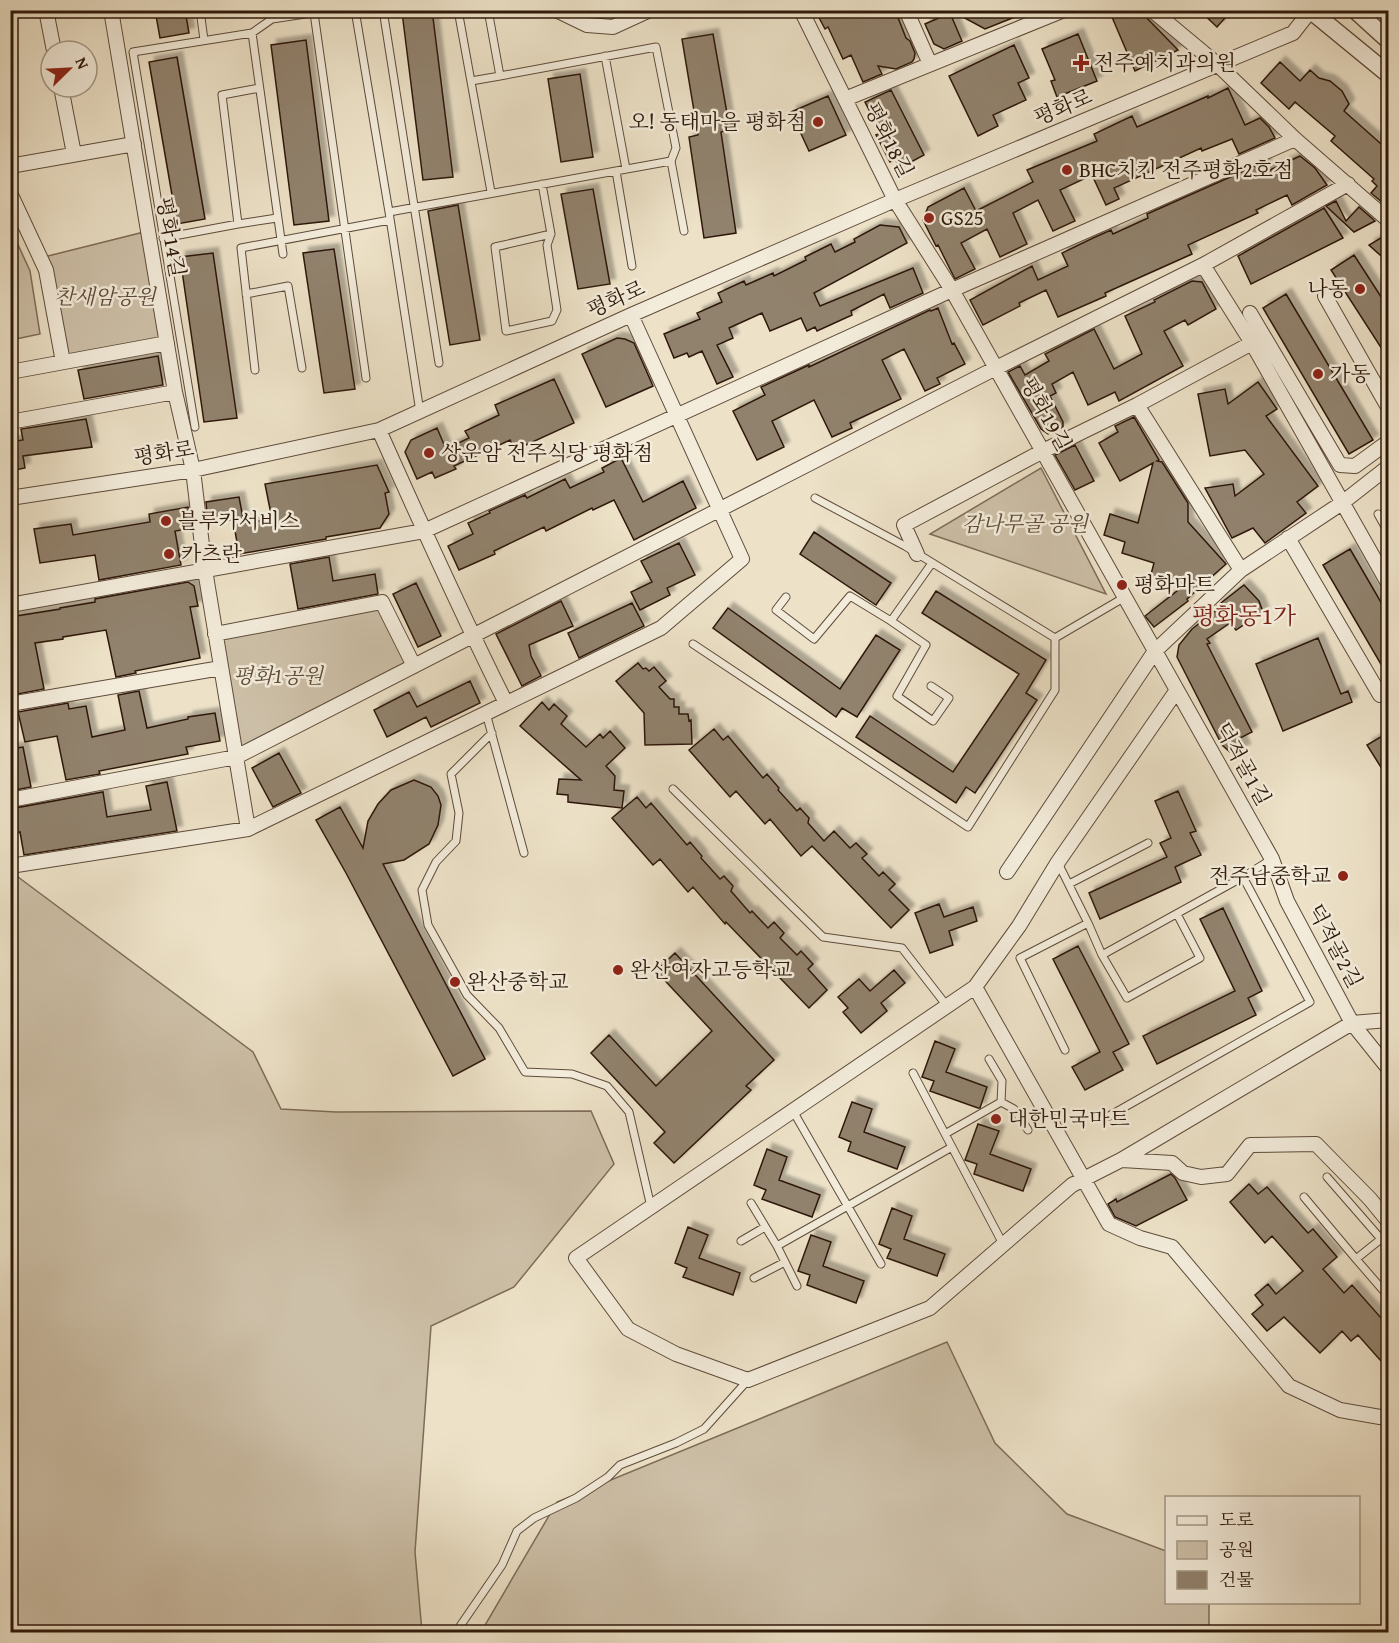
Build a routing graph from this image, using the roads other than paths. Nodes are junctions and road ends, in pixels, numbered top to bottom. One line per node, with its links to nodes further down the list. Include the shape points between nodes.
1 (46, 10): 21 (street)
2 (111, 10): 34 (street, 평화14길)
3 (200, 10): 22 (lane)
4 (270, 10): 19 (lane)
5 (332, 10): 18 (lane)
6 (355, 10): 46 (lane)
7 (383, 10): 45 (lane)
8 (458, 10): 29 (lane)
9 (488, 10): 28 (lane)
10 (650, 10): 16 (street, via 613,27 587,25)
11 (801, 10): 32 (street, 평화18길)
12 (906, 10): 25 (street)
13 (1064, 10): 25 (street, 평화18길)
14 (1152, 10): 26 (street)
15 (1355, 10): 23 (street)
16 (556, 11)
17 (1311, 11): 26 (street, 평화로, via 1293,33); 27 (street)
18 (314, 13): 19 (lane); 51 (lane)
19 (272, 19): 20 (lane)
20 (252, 33): 22 (lane); 30 (lane)
21 (52, 39)
22 (204, 40): 54 (lane, via 133,52)
23 (1389, 40)
24 (605, 56): 28 (lane); 36 (lane, via 656,47 676,148); 38 (lane)
25 (930, 64): 32 (street, 평화18길)
26 (1218, 66): 33 (street); 44 (street, 평화로)
27 (1389, 74)
28 (500, 76): 29 (lane)
29 (471, 81): 42 (lane)
30 (259, 88): 47 (lane); 50 (lane, via 222,95)
31 (63, 99): 35 (street)
32 (845, 99): 44 (street, 평화18길)
33 (1295, 139): 41 (street); 59 (street)
34 (134, 144): 35 (street); 64 (street, 평화14길)
35 (74, 154): 37 (street)
36 (671, 161): 38 (lane); 52 (lane)
37 (10, 166)
38 (626, 169): 39 (lane)
39 (616, 171): 40 (lane); 58 (lane)
40 (542, 184): 42 (lane); 53 (lane)
41 (1348, 184): 49 (street); 57 (street)
42 (491, 192): 45 (lane)
43 (10, 193): 66 (street, via 46,270)
44 (895, 200): 59 (street, 평화19길); 63 (street, 평화로)
45 (413, 207): 46 (lane); 67 (lane)
46 (389, 212): 48 (lane)
47 (277, 218): 50 (lane); 55 (lane)
48 (390, 220): 51 (lane); 76 (lane)
49 (1389, 220)
50 (238, 224): 54 (lane)
51 (345, 228): 55 (lane); 72 (lane)
52 (684, 231)
53 (550, 234): 53 (lane, via 547,245 557,310 552,321 506,331 495,247)
54 (163, 238): 79 (lane)
55 (280, 241): 56 (lane); 60 (lane, via 241,248)
56 (282, 254)
57 (1203, 265): 65 (street); 69 (street)
58 (632, 266)
59 (952, 290): 69 (street, 평화19길); 77 (street)
60 (246, 294): 68 (lane, via 288,286); 70 (lane)
61 (1325, 296): 75 (street)
62 (1250, 313): 81 (street, via 1340,465 1356,466)
63 (631, 315): 76 (street, 평화로); 77 (street)
64 (167, 343): 66 (street); 73 (street, 평화14길)
65 (1252, 343): 74 (street); 87 (street)
66 (63, 362): 71 (street)
67 (439, 363)
68 (302, 368)
69 (996, 368): 82 (street, 평화19길); 88 (street)
70 (255, 370)
71 (10, 372)
72 (366, 378)
73 (175, 392): 78 (street); 84 (street, 평화14길)
74 (1137, 405): 82 (street); 96 (street)
75 (1389, 407)
76 (420, 412): 80 (street, 평화로)
77 (677, 415): 88 (street); 90 (street)
78 (10, 422)
79 (195, 427)
80 (379, 430): 84 (street, 평화로); 90 (street)
81 (1389, 442)
82 (1043, 451): 93 (street, via 904,525); 99 (street, 평화19길)
83 (1389, 467): 87 (street)
84 (193, 470): 85 (street, 평화로); 95 (street, 평화14길)
85 (10, 498)
86 (815, 498): 93 (lane)
87 (1342, 503): 92 (street); 97 (street)
88 (720, 510): 103 (street); 112 (street, via 742,559 661,628)
89 (1378, 514): 91 (lane)
90 (424, 531): 95 (street); 103 (street)
91 (1389, 532)
92 (1288, 538): 96 (street); 111 (street, via 1380,695)
93 (917, 554): 94 (lane)
94 (932, 563): 101 (lane); 104 (lane)
95 (205, 570): 100 (street); 102 (street, 평화14길)
96 (1241, 570): 106 (street)
97 (1389, 583)
98 (786, 597): 101 (lane, via 776,610 814,639 850,596)
99 (1125, 597): 104 (lane); 106 (street, 평화19길)
100 (10, 605)
101 (891, 621): 109 (lane, via 926,645 897,696 933,720 949,698)
102 (215, 634): 107 (street, via 382,602); 108 (street, 평화14길)
103 (472, 636): 107 (street); 112 (street)
104 (1055, 638): 105 (lane, via 1055,690 968,827)
105 (693, 644)
106 (1155, 651): 110 (street, 덕적골1길); 125 (street)
107 (414, 666): 116 (street)
108 (221, 668): 113 (street); 116 (street, 평화14길)
109 (931, 686)
110 (1177, 690): 122 (street, 덕적골1길); 123 (street)
111 (1389, 691)
112 (506, 703): 114 (street)
113 (10, 704)
114 (486, 713): 115 (lane); 119 (street)
115 (492, 733): 121 (lane); 152 (lane, via 451,774 459,813 456,841 436,861 422,890 428,925 467,995 500,1028 525,1072 572,1074 607,1086 629,1112)
116 (236, 757): 118 (street); 119 (street, 평화14길)
117 (673, 789): 133 (lane, via 823,937 902,948)
118 (10, 800)
119 (248, 829): 124 (street)
120 (1148, 843): 127 (lane)
121 (524, 853)
122 (1272, 859): 126 (lane); 128 (street, 덕적골1길)
123 (1058, 862): 127 (lane); 132 (street)
124 (10, 866)
125 (1007, 872)
126 (1243, 877): 129 (lane); 142 (lane, via 1310,1002)
127 (1068, 884): 130 (lane)
128 (1287, 901): 135 (street, 덕적골2길)
129 (1177, 914): 131 (lane); 131 (lane, via 1200,958 1127,998)
130 (1088, 923): 131 (lane); 136 (lane, via 1020,958)
131 (1102, 955)
132 (975, 987): 133 (street); 148 (street)
133 (947, 1006): 141 (street)
134 (1389, 1020): 135 (street)
135 (1352, 1023): 138 (street, 덕적골2길); 146 (street)
136 (1065, 1050)
137 (989, 1059): 140 (lane, via 1002,1081)
138 (1389, 1068)
139 (913, 1073): 144 (lane)
140 (1001, 1102): 143 (lane, via 1014,1109); 144 (lane)
141 (793, 1111): 151 (lane); 152 (street)
142 (1109, 1116)
143 (1028, 1130)
144 (945, 1134): 145 (lane)
145 (952, 1147): 151 (lane); 157 (lane)
146 (1121, 1160): 148 (street); 153 (street, via 1172,1163 1183,1173 1201,1177 1227,1174 1250,1145 1316,1144)
147 (1327, 1177): 155 (lane)
148 (1083, 1179): 157 (street); 167 (street, via 1109,1224 1172,1247 1289,1386 1340,1410)
149 (1304, 1197): 160 (lane)
150 (751, 1203): 154 (lane)
151 (848, 1206): 158 (lane); 162 (lane)
152 (651, 1207): 166 (street, via 576,1258 628,1329 676,1354)
153 (1389, 1221)
154 (765, 1227): 156 (lane); 158 (lane)
155 (1381, 1239): 159 (lane); 160 (lane)
156 (741, 1241)
157 (1003, 1244): 166 (street, via 930,1308)
158 (777, 1246): 161 (lane)
159 (1389, 1247)
160 (1356, 1259): 165 (lane)
161 (784, 1262): 163 (lane); 164 (lane)
162 (881, 1264)
163 (754, 1278)
164 (797, 1286)
165 (1389, 1296)
166 (748, 1380): 169 (lane, via 704,1429 620,1466 576,1498 534,1518 517,1531 502,1565)
167 (1389, 1416)
168 (1389, 1623): 170 (lane)
169 (456, 1632)
170 (1386, 1632)

